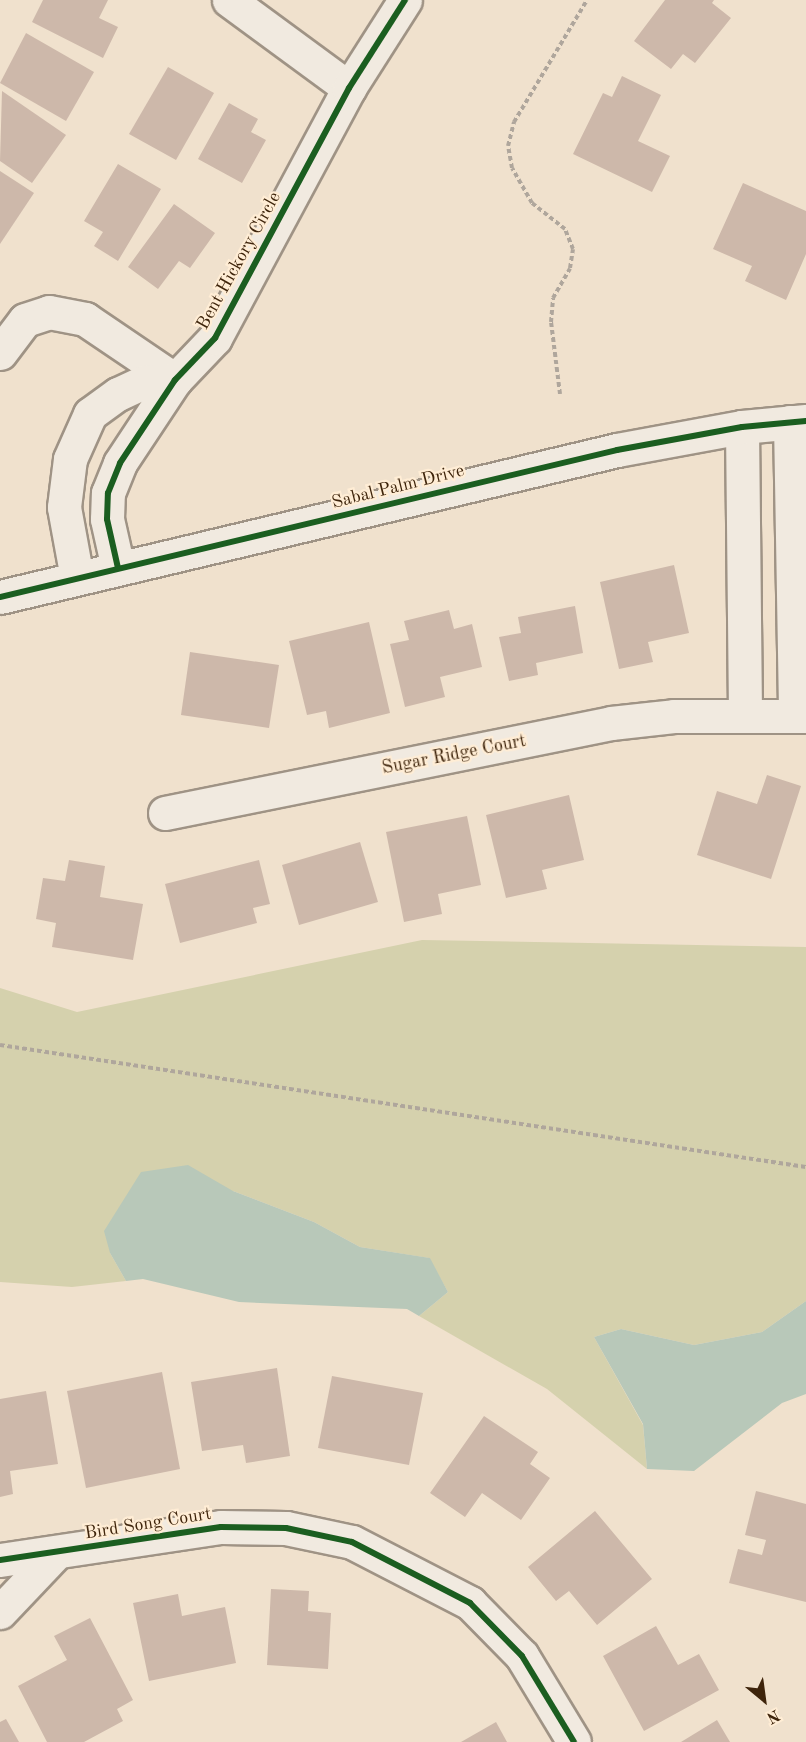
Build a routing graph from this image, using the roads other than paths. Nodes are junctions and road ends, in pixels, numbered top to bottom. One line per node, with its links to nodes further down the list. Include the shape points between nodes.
1 (229, 0): 3 (street)
2 (405, 0): 3 (street, Bent Hickory Circle)
3 (349, 88): 5 (street, Bent Hickory Circle, via 215,338)
4 (0, 353): 5 (street, via 25,320 49,312 85,319)
5 (175, 380): 8 (street, Bent Hickory Circle, via 120,463 108,493 107,519); 9 (street, via 144,382 90,414 70,459 64,507)
6 (798, 422): 7 (street, Sabal Palm Drive); 12 (street, Sugar Ridge Court)
7 (742, 427): 8 (street, Sabal Palm Drive, via 617,450); 11 (street)
8 (118, 568): 9 (street, Sabal Palm Drive)
9 (77, 578): 10 (street, Sabal Palm Drive)
10 (0, 597)
11 (745, 715): 12 (street, Sugar Ridge Court); 13 (street, Sugar Ridge Court, via 674,716 611,723)
12 (800, 715)
13 (165, 813)
14 (55, 1554): 15 (street, Bird Song Court); 16 (street); 17 (street, Bird Song Court, via 221,1527 286,1528 352,1542 470,1603 522,1656)
15 (0, 1560)
16 (0, 1612)
17 (574, 1742)

